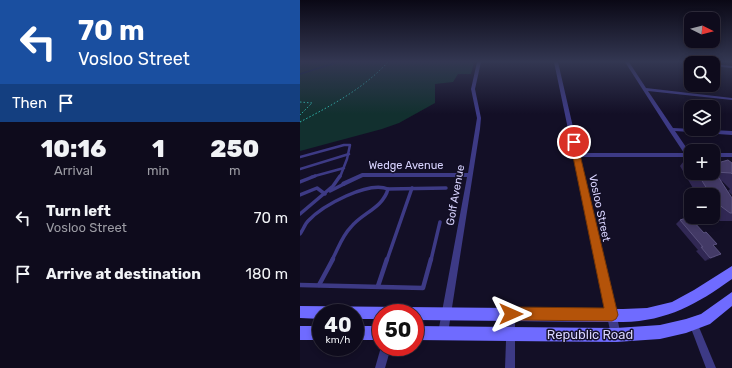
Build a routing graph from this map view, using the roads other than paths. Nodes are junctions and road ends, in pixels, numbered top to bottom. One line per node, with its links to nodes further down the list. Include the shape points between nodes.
1 (475, 79): 17 (street, Golf Avenue, via 473,89 479,121)
2 (560, 79): 10 (street, Vosloo Street)
3 (638, 79): 4 (street)
4 (644, 89): 5 (street); 6 (street)
5 (732, 99)
6 (670, 129): 7 (street); 8 (street)
7 (732, 133)
8 (684, 149)
9 (348, 154): 14 (lane, via 350,145 347,144); 15 (lane); 16 (lane)
10 (576, 155): 13 (street); 36 (street, Vosloo Street)
11 (720, 155): 12 (street)
12 (732, 155)
13 (684, 156)
14 (300, 157)
15 (344, 168): 18 (lane); 23 (lane, via 334,186)
16 (300, 169)
17 (470, 175): 19 (street, Wedge Avenue, via 362,175); 34 (street, Golf Avenue)
18 (300, 182)
19 (344, 184): 23 (lane)
20 (412, 188): 21 (lane); 22 (lane); 31 (lane)
21 (446, 188)
22 (388, 189): 27 (lane, via 385,186 375,186 355,193 318,213); 29 (lane, via 383,199 348,229)
23 (325, 194): 24 (lane, via 316,188); 25 (lane)
24 (300, 195)
25 (300, 214)
26 (440, 222): 31 (lane, via 423,288)
27 (300, 234)
28 (732, 272): 36 (main road, Republic Road, via 694,298 674,307 650,313)
29 (319, 285): 30 (lane); 31 (lane)
30 (300, 286)
31 (378, 286)
32 (732, 298): 37 (main road, Republic Road, via 705,319)
33 (300, 312): 34 (main road, Republic Road)
34 (446, 313): 35 (main road, Republic Road); 41 (street, Golf Avenue)
35 (511, 314): 36 (main road, Republic Road); 42 (street)
36 (612, 315): 43 (street, Vosloo Street)
37 (693, 324): 43 (main road, Republic Road, via 660,332); 47 (street)
38 (300, 333): 39 (main road)
39 (312, 333)
40 (424, 333): 41 (main road, Republic Road)
41 (443, 333): 42 (main road, Republic Road)
42 (510, 333): 43 (main road, Republic Road); 46 (street)
43 (616, 335)
44 (383, 356): 45 (street)
45 (380, 368)
46 (510, 368)
47 (711, 368)

